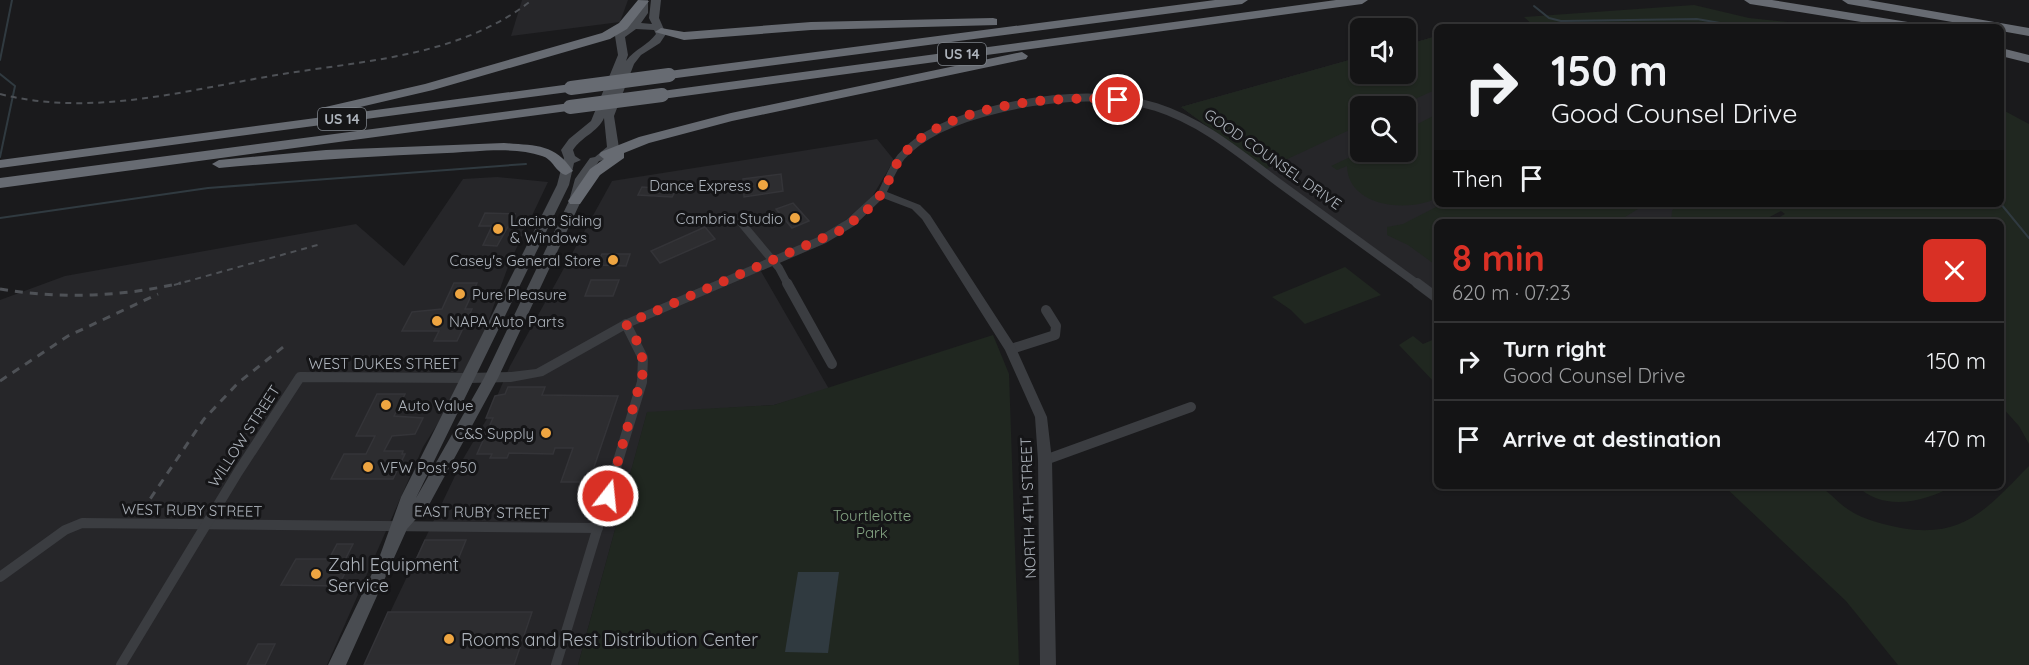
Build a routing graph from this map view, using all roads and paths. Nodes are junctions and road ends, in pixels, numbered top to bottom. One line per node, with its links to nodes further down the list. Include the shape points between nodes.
1 (643, 0): 16 (highway); 16 (main road, via 643,13)
2 (656, 0): 17 (main road, via 654,10)
3 (1242, 0): 7 (highway, US 14)
4 (1362, 0): 9 (highway, US 14)
5 (1750, 0): 10 (highway)
6 (1848, 0): 8 (highway)
7 (1219, 3): 17 (highway, via 976,23 811,26 684,36); 29 (highway, US 14, bridge)
8 (1889, 7): 13 (highway); 14 (highway)
9 (1262, 13): 27 (highway, via 1058,49); 33 (highway, US 14, bridge)
10 (1851, 15): 11 (highway); 12 (highway)
11 (1882, 24)
12 (1898, 24)
13 (1968, 24)
14 (1984, 24)
15 (2004, 28): 19 (highway)
16 (625, 29): 17 (main road); 24 (main road, via 620,37); 29 (highway, via 385,98)
17 (659, 29): 24 (main road, via 656,40)
18 (2004, 32): 20 (highway)
19 (2029, 32)
20 (2029, 37)
21 (2004, 46): 22 (highway)
22 (2029, 51)
23 (2004, 53): 25 (highway)
24 (628, 56): 26 (main road)
25 (2029, 59)
26 (602, 123): 30 (main road, via 613,143); 31 (main road, via 573,141)
27 (675, 131): 30 (highway); 36 (highway, via 603,165)
28 (504, 147): 31 (highway); 31 (highway, via 539,144); 33 (highway, via 326,154 106,175)
29 (112, 149): 32 (highway, US 14)
30 (600, 158): 31 (main road); 36 (main road, via 583,172)
31 (568, 159): 45 (main road, via 563,185)
32 (0, 164)
33 (44, 177): 34 (highway, US 14)
34 (0, 183)
35 (882, 194): 38 (street, GOOD COUNSEL DRIVE, via 839,231); 39 (street, GOOD COUNSEL DRIVE, via 902,156 925,136 959,118 1037,103 1089,99 1134,102 1176,114 1214,134); 42 (street, NORTH 4TH STREET, via 916,207 926,217)
36 (575, 201): 46 (main road)
37 (738, 219): 38 (street)
38 (773, 261): 41 (street, GOOD COUNSEL DRIVE); 43 (street)
39 (1434, 296)
40 (1046, 310): 42 (street, via 1056,326 1055,334)
41 (626, 324): 46 (street, GOOD COUNSEL DRIVE, via 539,373); 51 (street, via 640,346 644,369)
42 (1011, 349): 48 (street, NORTH 4TH STREET, via 1041,417)
43 (832, 364)
44 (300, 377): 45 (street, WEST DUKES STREET); 49 (street, WILLOW STREET)
45 (469, 378): 46 (street, GOOD COUNSEL DRIVE); 50 (main road, via 409,497)
46 (491, 378): 50 (main road, via 425,499)
47 (1191, 407): 48 (street)
48 (1045, 460): 56 (street, NORTH 4TH STREET)
49 (206, 525): 50 (street, WEST RUBY STREET); 52 (street, WEST RUBY STREET, via 82,524 65,530); 53 (street, WILLOW STREET)
50 (401, 526): 51 (street, EAST RUBY STREET); 54 (main road)
51 (598, 528): 55 (street)
52 (0, 577)
53 (121, 665)
54 (337, 665)
55 (556, 665)
56 (1048, 665)

